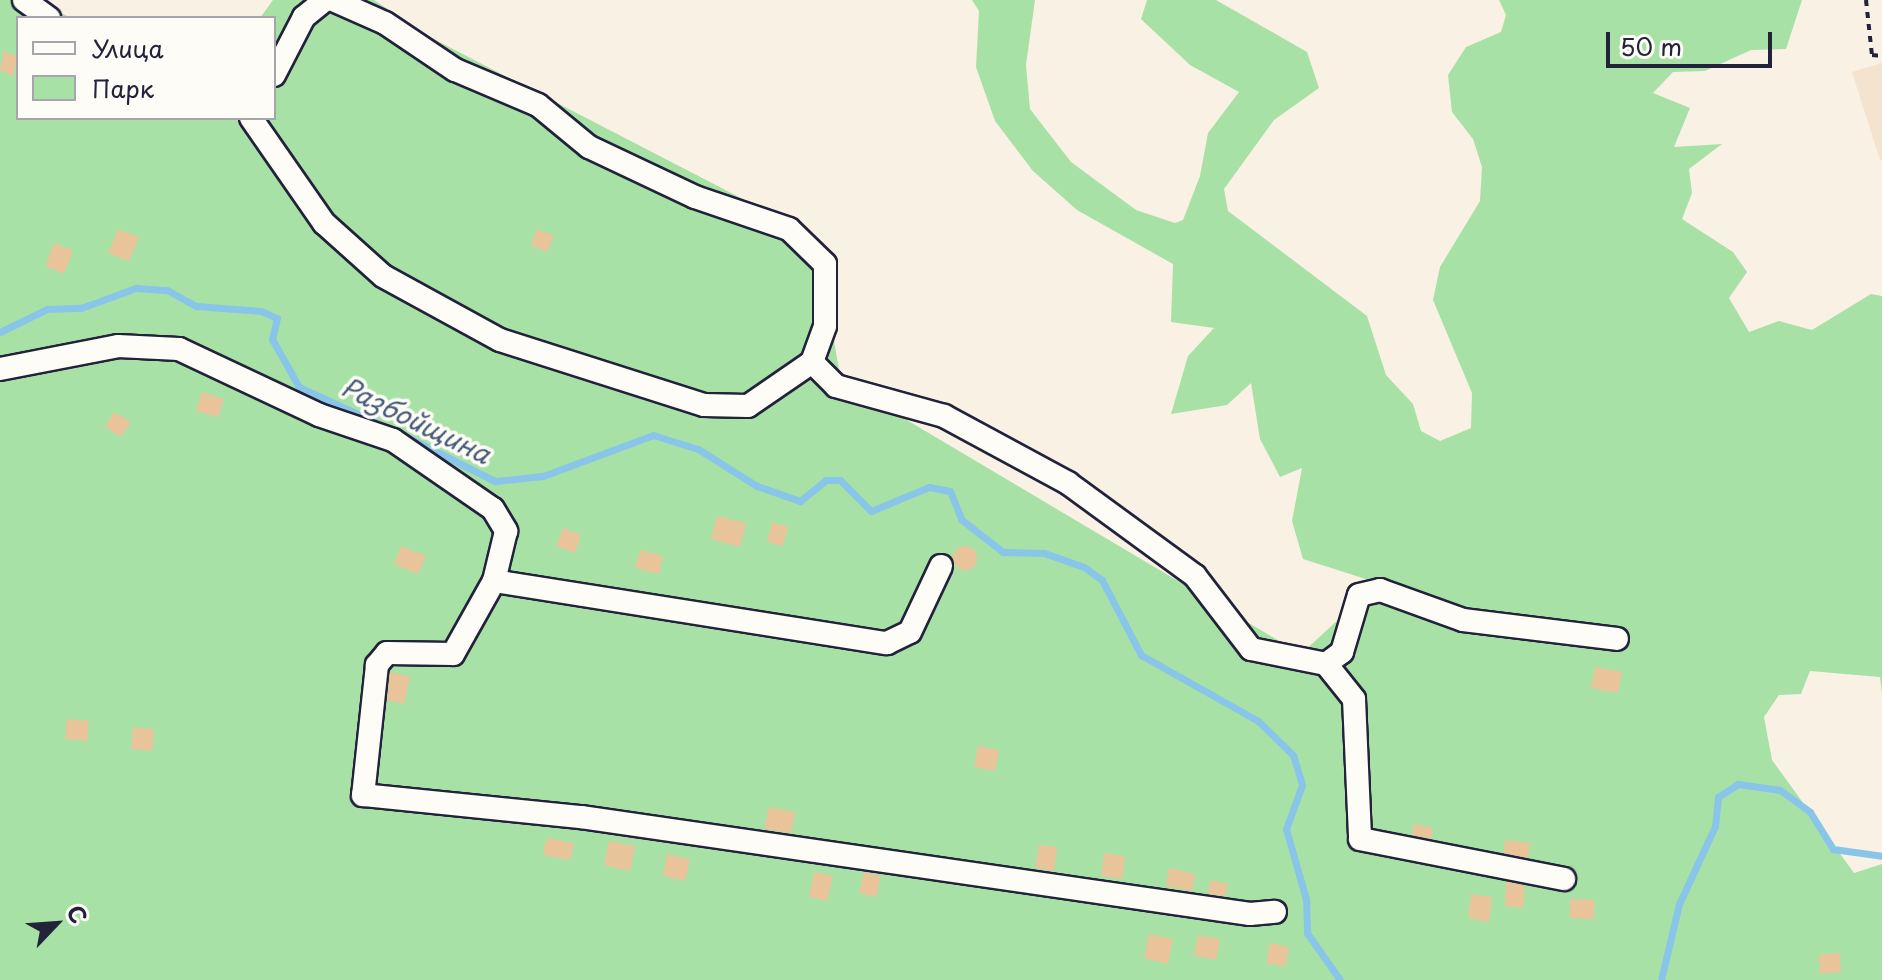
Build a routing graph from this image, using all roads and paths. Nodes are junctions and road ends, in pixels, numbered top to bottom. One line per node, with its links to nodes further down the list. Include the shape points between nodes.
1 (24, 0): 5 (lane)
2 (325, 0): 7 (lane, via 304,17)
3 (333, 0): 9 (lane, via 385,23 455,70 538,105 589,147 695,197 789,229 825,264 825,326)
4 (1866, 0): 6 (path, via 1872,55)
5 (46, 16)
6 (1882, 56)
7 (276, 71)
8 (247, 120): 9 (lane, via 324,223 383,276 500,340 704,405 748,406)
9 (812, 362): 14 (lane, via 836,386 944,416 1068,483 1195,576 1251,649)
10 (0, 369): 12 (lane, via 155,343 393,440 493,509 506,531)
11 (941, 566): 12 (lane, via 910,632 887,643)
12 (494, 581): 16 (lane, via 453,654 387,653 377,665 363,795 581,817 1250,914)
13 (1617, 639): 14 (lane, via 1463,620 1380,590 1359,595 1342,652)
14 (1326, 664): 15 (lane, via 1354,699 1360,839)
15 (1564, 879)
16 (1275, 912)

